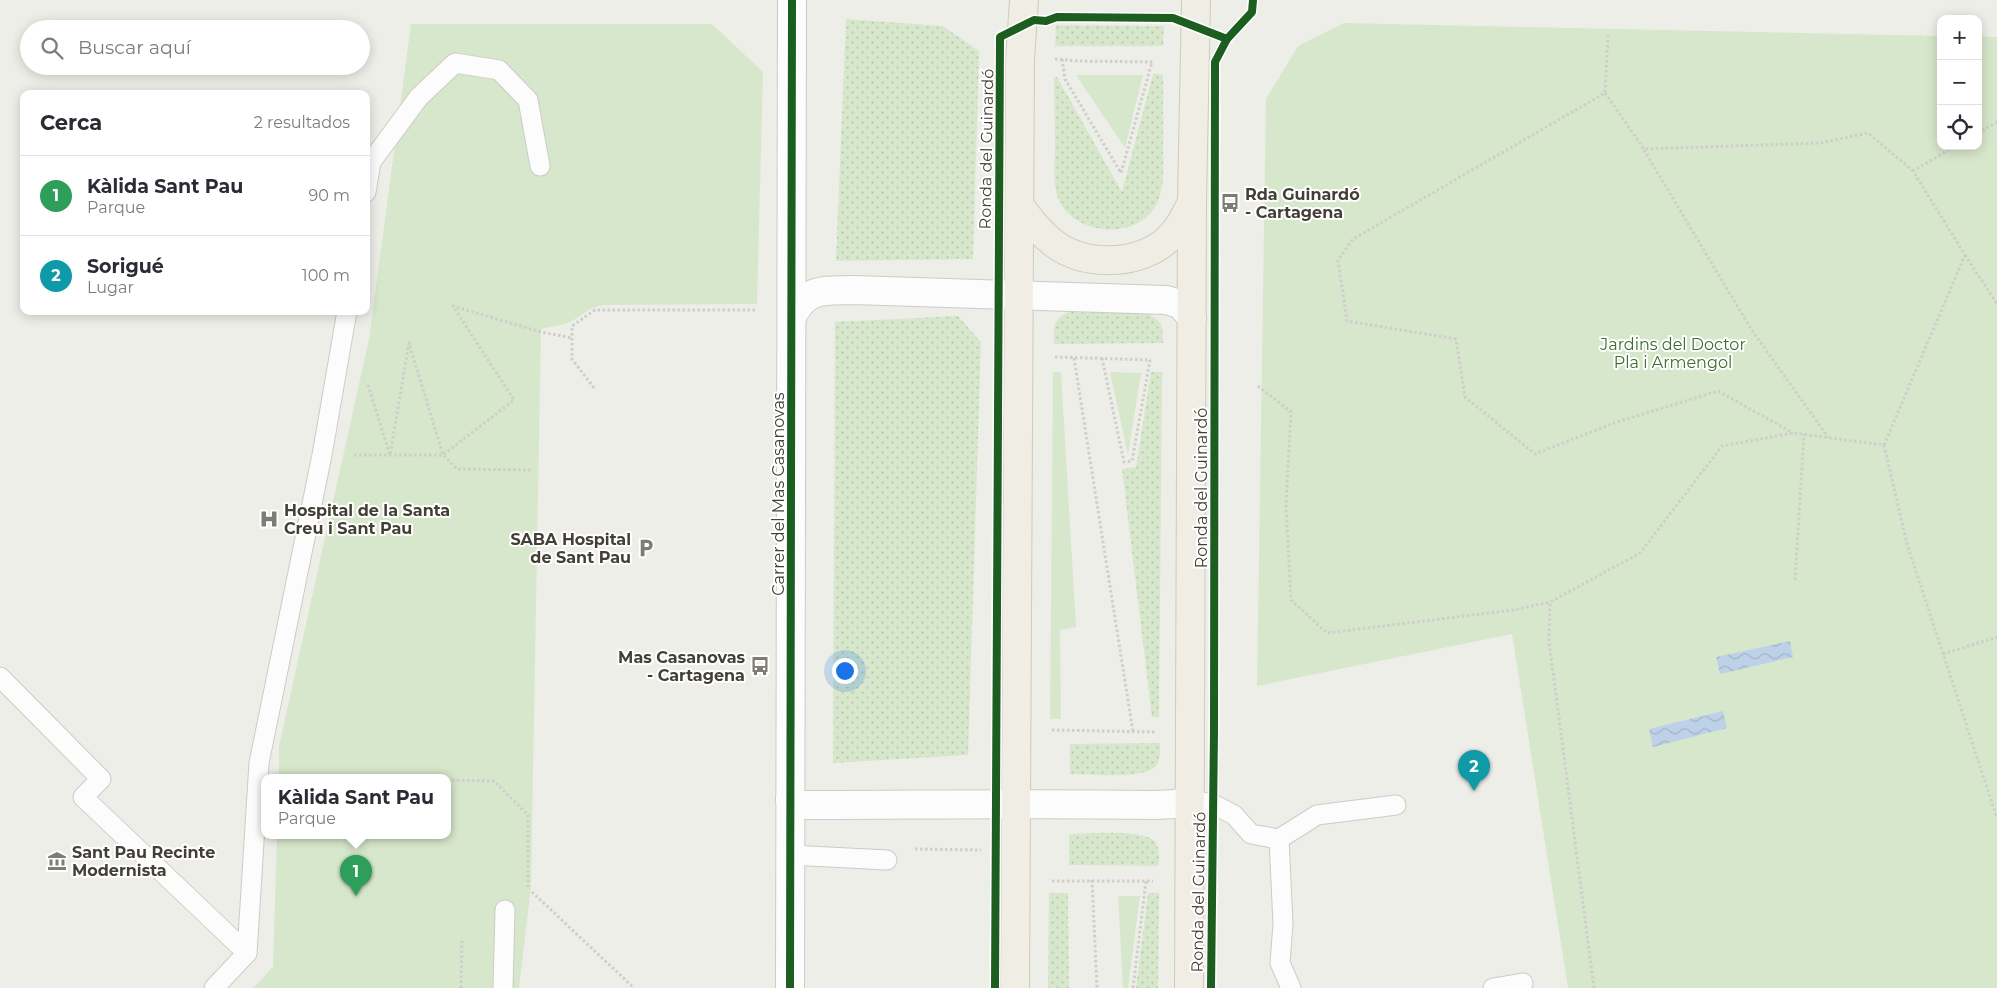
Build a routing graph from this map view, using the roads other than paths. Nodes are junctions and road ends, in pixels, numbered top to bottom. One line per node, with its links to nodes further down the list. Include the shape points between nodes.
1 (792, 0): 10 (street, Carrer del Mas Casanovas)
2 (1024, 0): 7 (main road, Ronda del Guinardó, via 1020,60)
3 (1196, 0): 6 (main road, Ronda del Guinardó)
4 (540, 166): 5 (lane, via 528,100 499,70 454,63 419,97 371,162)
5 (370, 168)
6 (1192, 200): 7 (main road, via 1182,223 1167,240 1145,254 1116,260 1086,258 1058,246 1037,229); 11 (main road, Ronda del Guinardó)
7 (1020, 206): 8 (main road, Ronda del Guinardó)
8 (1018, 296): 10 (street, via 826,291 810,294 799,303); 11 (street, via 1166,300 1180,304); 15 (main road, Ronda del Guinardó)
9 (346, 315): 21 (lane, via 322,455 259,763)
10 (793, 315): 13 (street, Carrer del Mas Casanovas)
11 (1192, 318): 14 (main road, Ronda del Guinardó)
12 (0, 677): 21 (lane, via 102,779 84,797)
13 (790, 799): 15 (street, via 801,805); 18 (street, Carrer del Mas Casanovas)
14 (1188, 800): 15 (street, Ronda del Guinardó, via 1155,805); 17 (lane, via 1213,804 1234,815 1251,834); 27 (main road, Ronda del Guinardó)
15 (1018, 803): 26 (main road, Ronda del Guinardó)
16 (1396, 805): 17 (lane, via 1317,815)
17 (1279, 839): 28 (lane, via 1283,924 1280,963)
18 (790, 855): 19 (lane); 25 (street, Carrer del Mas Casanovas)
19 (886, 860)
20 (505, 910): 24 (lane)
21 (248, 953): 23 (lane)
22 (1523, 982): 29 (lane)
23 (214, 988)
24 (502, 988)
25 (790, 988)
26 (1015, 988)
27 (1189, 988)
28 (1292, 988)
29 (1494, 988)

